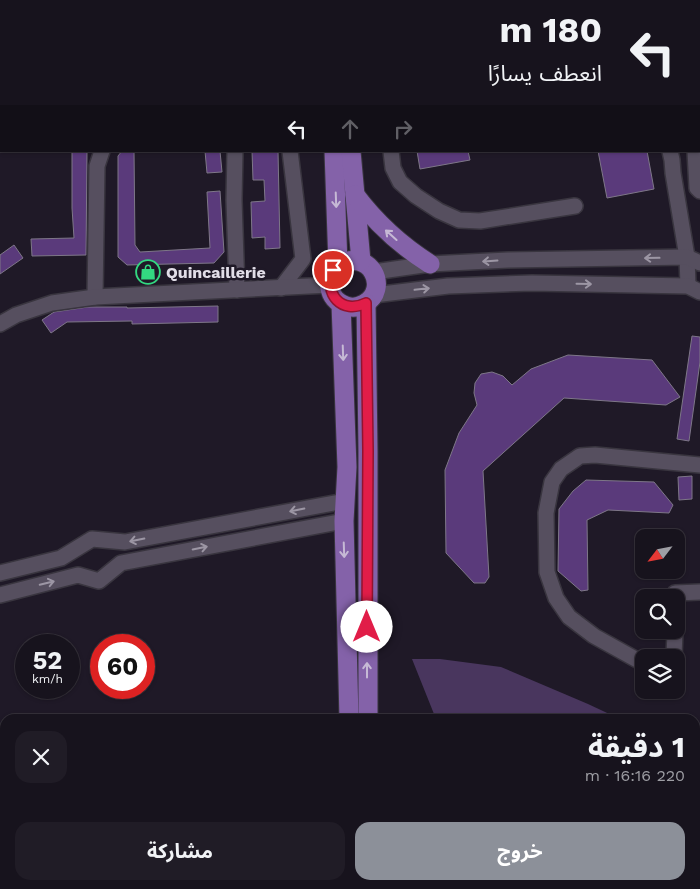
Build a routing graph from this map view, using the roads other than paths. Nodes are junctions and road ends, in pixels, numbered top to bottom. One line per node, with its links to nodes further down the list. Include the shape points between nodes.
1 (102, 152): 20 (street, via 97,166)
2 (235, 152): 19 (street)
3 (290, 152): 17 (street, via 303,259)
4 (334, 152): 14 (main road, one-way to 14)
5 (351, 152): 10 (main road)
6 (391, 152): 11 (street, via 393,168 400,182 439,211 459,220 480,221)
7 (670, 152): 12 (street)
8 (698, 152): 9 (street, via 697,188)
9 (700, 191)
10 (355, 195): 13 (main road, one-way to 10, via 389,234); 15 (main road)
11 (575, 206)
12 (694, 260): 13 (street, one-way to 13, via 508,260); 18 (street)
13 (430, 264): 15 (street)
14 (338, 265): 15 (main road, via 353,260); 16 (main road, via 333,270)
15 (368, 267): 21 (main road, via 376,280)
16 (329, 285): 17 (street); 22 (main road, via 335,299)
17 (281, 288): 19 (street)
18 (694, 289): 21 (street, one-way to 18, via 448,286 532,283)
19 (237, 290): 20 (street)
20 (96, 297): 23 (street, via 52,303)
21 (370, 299): 22 (main road, via 360,306); 33 (main road, one-way to 21)
22 (342, 304): 25 (main road, one-way to 25, via 347,467)
23 (0, 324)
24 (700, 465): 31 (street, via 595,454 580,456 561,469 552,482 546,513 548,572 556,598 575,622)
25 (345, 501): 26 (main road); 27 (street, one-way to 27, via 124,542 92,539 61,558)
26 (344, 521): 30 (street, one-way to 26, via 78,575 99,582 120,563); 32 (main road, one-way to 32)
27 (0, 573)
28 (700, 592): 29 (street)
29 (685, 593)
30 (0, 595)
31 (635, 659)
32 (350, 714)
33 (368, 714)

